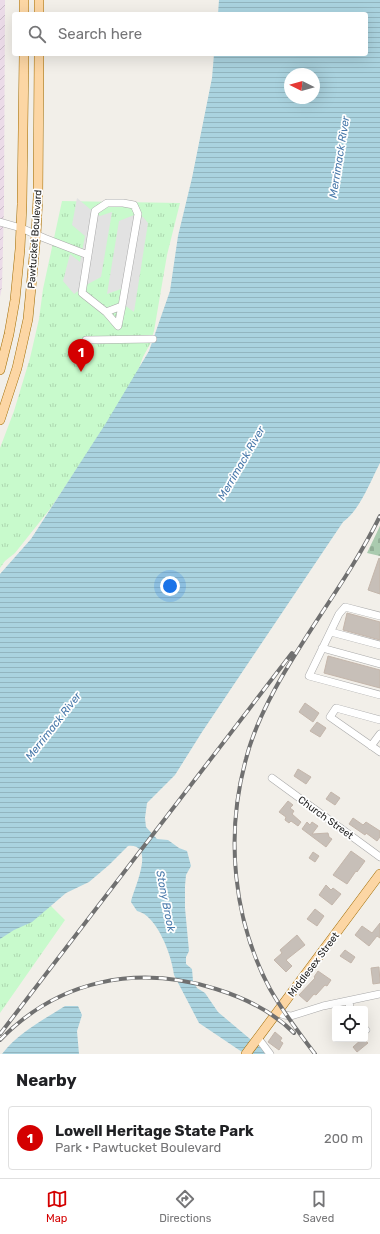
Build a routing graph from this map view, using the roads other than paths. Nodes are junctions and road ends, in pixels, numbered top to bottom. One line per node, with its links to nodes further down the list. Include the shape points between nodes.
1 (24, 0): 3 (main road)
2 (39, 0): 4 (main road)
3 (24, 12)
4 (39, 12)
5 (24, 56): 8 (main road, Pawtucket Boulevard)
6 (39, 56): 9 (main road, Pawtucket Boulevard)
7 (0, 222): 8 (street)
8 (21, 228): 9 (street); 17 (main road, Pawtucket Boulevard, via 15,300)
9 (36, 235): 10 (street); 18 (main road, Pawtucket Boulevard, via 28,319 17,368)
10 (88, 255): 11 (street, via 95,211 107,203 134,205 138,214); 12 (street, via 82,293)
11 (122, 306): 12 (street); 13 (street)
12 (106, 312): 13 (street)
13 (118, 326): 14 (street)
14 (117, 339): 15 (street); 16 (street)
15 (153, 339)
16 (86, 340)
17 (0, 370)
18 (0, 420)
19 (380, 616): 20 (street, via 345,607)
20 (331, 632): 21 (street); 22 (street)
21 (380, 645)
22 (322, 648): 23 (street); 24 (street, via 309,676)
23 (380, 664)
24 (380, 695)
25 (380, 720): 27 (street, via 336,708 330,717)
26 (380, 734): 27 (street)
27 (372, 746): 28 (street)
28 (380, 752)
29 (272, 778): 30 (street, Church Street)
30 (380, 857)
31 (380, 874): 35 (main road, Middlesex Street)
32 (380, 994): 33 (street)
33 (349, 1001): 34 (street); 35 (street, via 291,1016)
34 (350, 1006)
35 (278, 1012): 36 (main road, Middlesex Street)
36 (257, 1039): 37 (main road, Middlesex Street); 38 (street)
37 (246, 1054)
38 (270, 1054)

